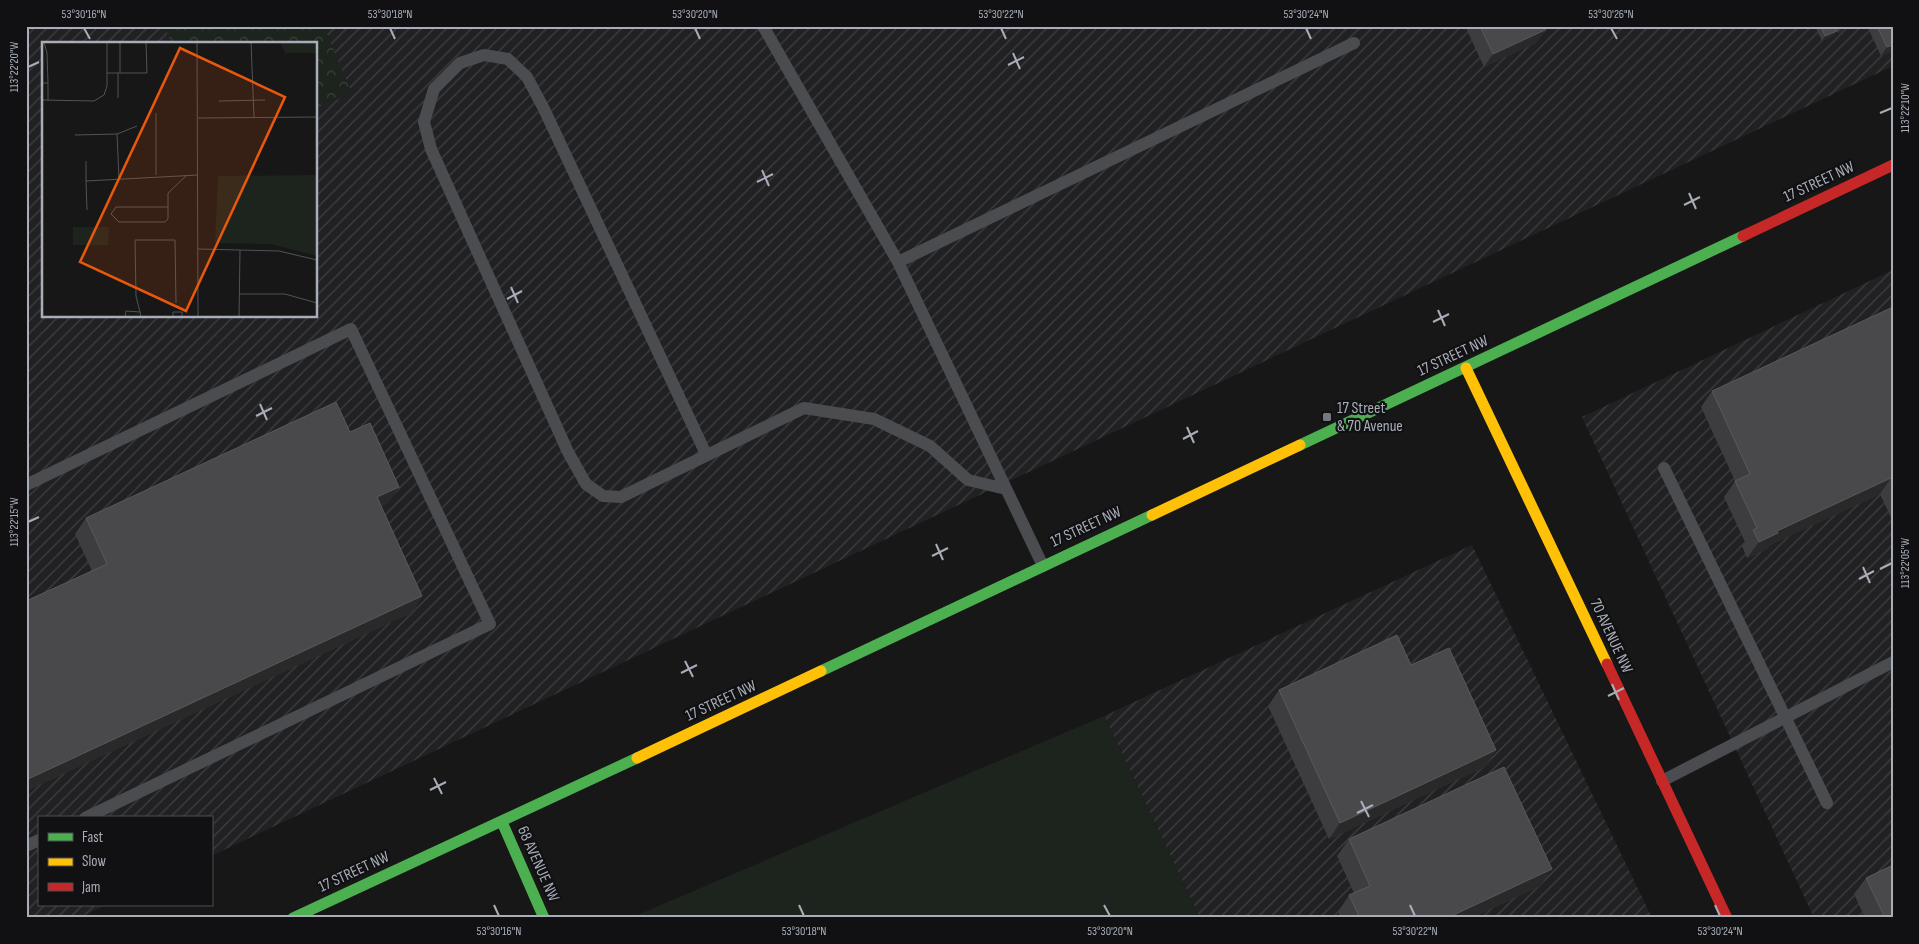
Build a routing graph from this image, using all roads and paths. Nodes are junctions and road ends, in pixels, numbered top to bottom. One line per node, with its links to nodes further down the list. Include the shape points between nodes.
1 (763, 26): 4 (lane)
2 (1354, 43): 4 (lane)
3 (1893, 165): 5 (main road, 17 STREET NW)
4 (898, 262): 9 (lane)
5 (1466, 368): 10 (main road, 17 STREET NW); 13 (main road, 70 AVENUE NW)
6 (706, 454): 6 (lane, via 621,497 603,496 586,484 568,452 431,149 424,122 434,89 460,63 484,55 508,59 527,77); 9 (lane, via 804,408 874,419 930,446 968,480)
7 (1664, 468): 12 (lane)
8 (26, 485): 15 (lane, via 351,329 490,624)
9 (1006, 489): 10 (lane)
10 (1043, 566): 16 (main road, 17 STREET NW)
11 (1893, 662): 12 (lane)
12 (1785, 718): 13 (lane); 14 (lane)
13 (1662, 781): 21 (main road, 70 AVENUE NW)
14 (1827, 804)
15 (89, 816)
16 (502, 822): 19 (main road, 17 STREET NW); 20 (main road, 68 AVENUE NW)
17 (38, 840): 18 (lane)
18 (26, 846)
19 (294, 918)
20 (544, 918)
21 (1727, 918)

